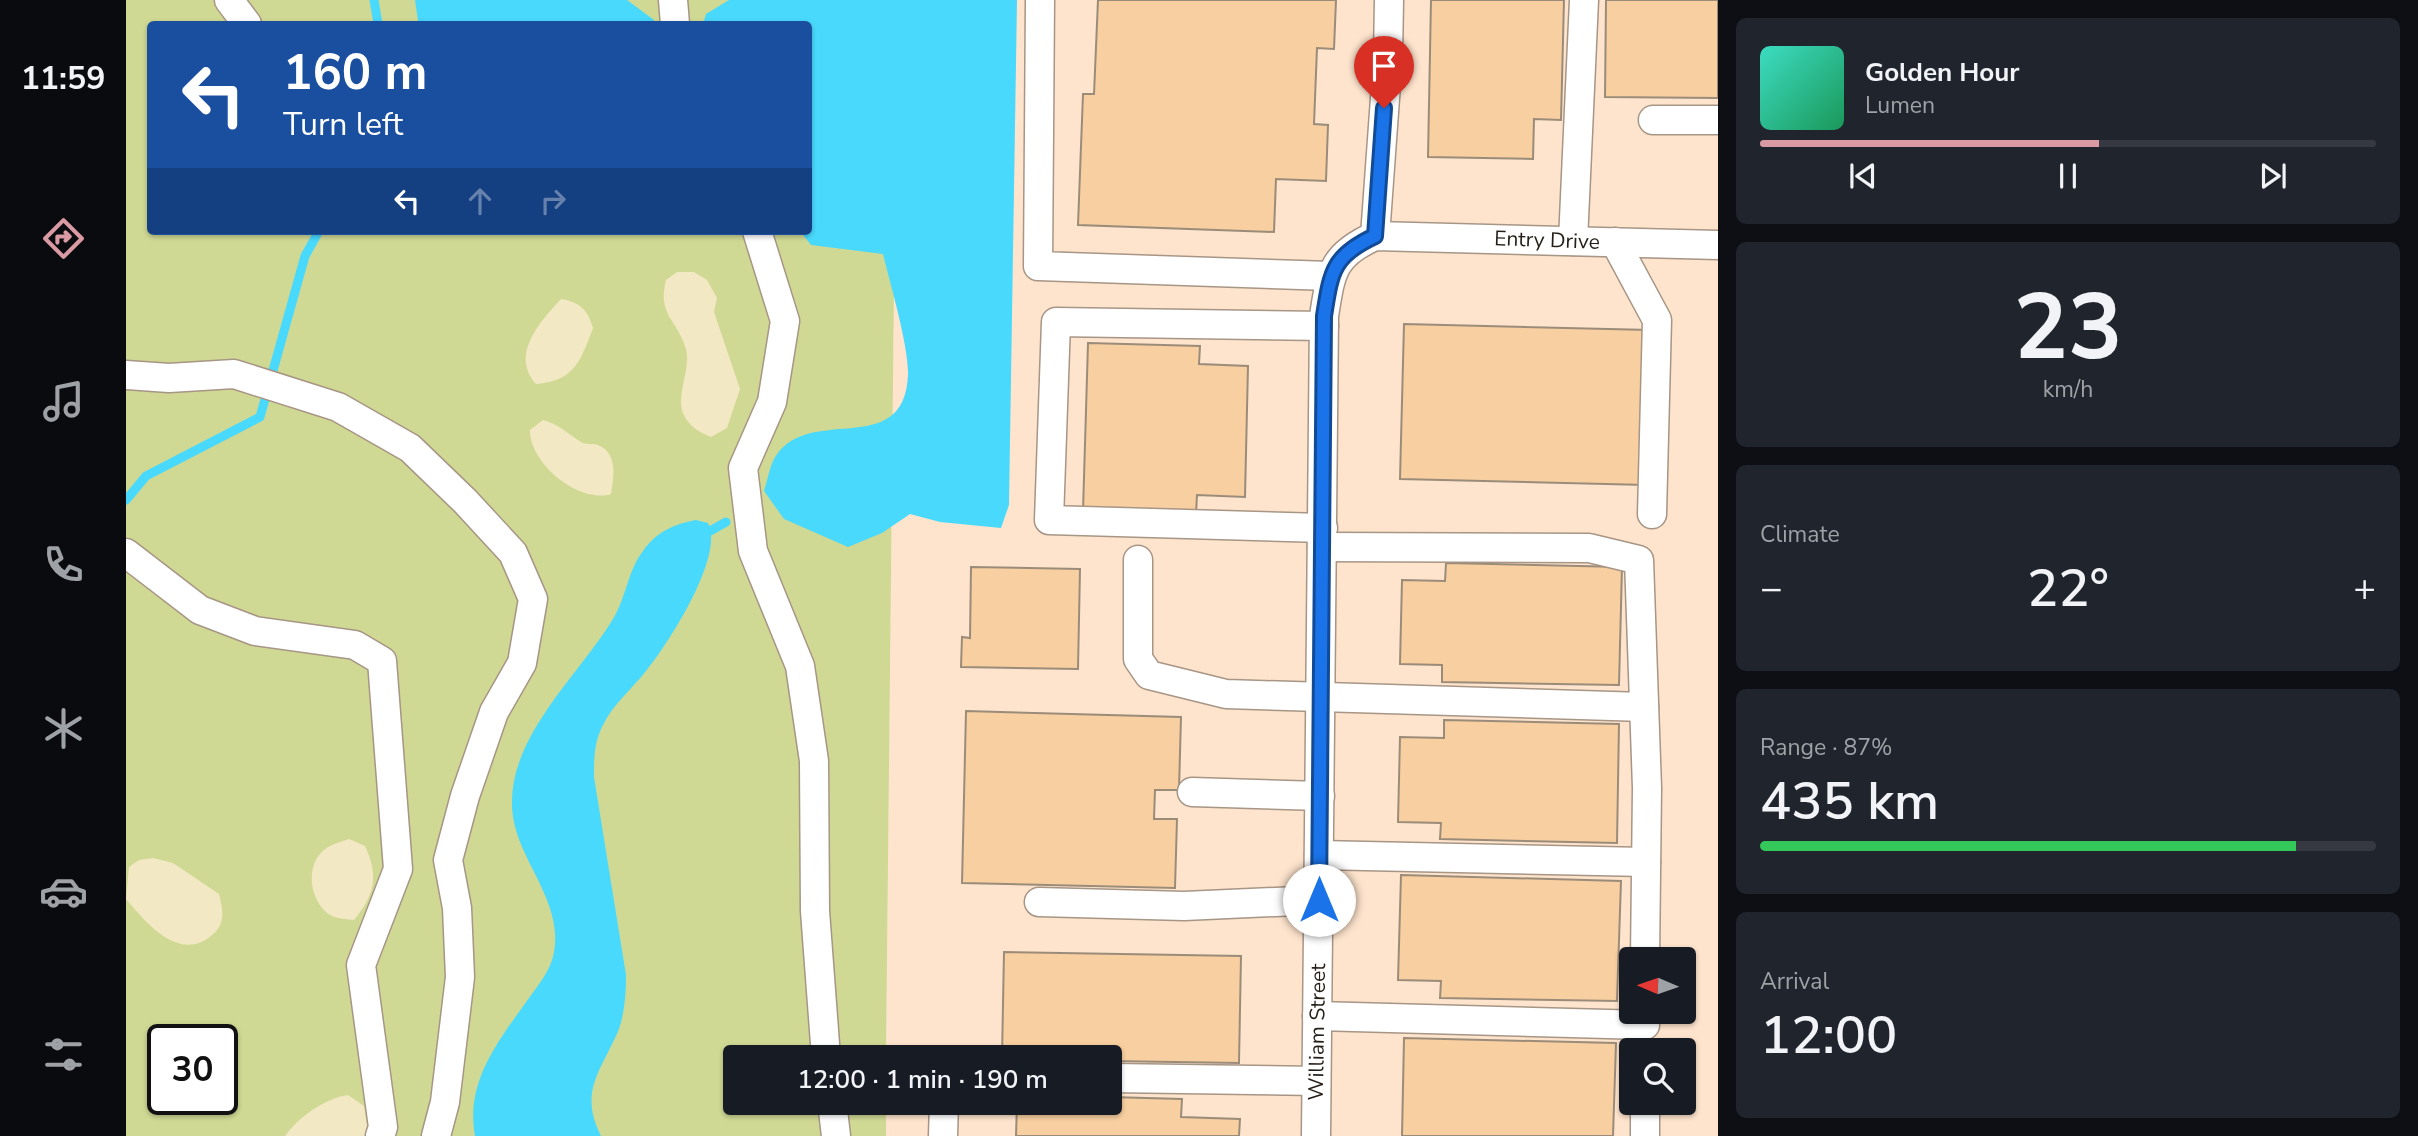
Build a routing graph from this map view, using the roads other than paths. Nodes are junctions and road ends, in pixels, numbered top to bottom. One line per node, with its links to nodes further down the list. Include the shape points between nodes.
1 (229, 0): 6 (street)
2 (673, 0): 7 (street)
3 (1040, 0): 15 (street, via 1038,266)
4 (1389, 0): 11 (street)
5 (1584, 0): 12 (street)
6 (245, 21)
7 (675, 21)
8 (1653, 120): 9 (street)
9 (1718, 120)
10 (758, 235): 33 (street, via 785,321 772,402 743,468 753,551 800,666 814,761 815,911)
11 (1375, 236): 12 (street, Entry Drive); 15 (street, William Street, via 1350,248)
12 (1573, 241): 13 (street, Entry Drive)
13 (1615, 242): 14 (street, Entry Drive); 18 (street, via 1657,320)
14 (1718, 245)
15 (1330, 276): 16 (street, William Street)
16 (1324, 326): 19 (street, William Street); 19 (street, via 1056,322 1049,520)
17 (126, 375): 40 (street, via 234,374 338,407 410,448 513,554 533,600 522,663 494,712 448,860 457,908 460,977 445,1102)
18 (1652, 514)
19 (1323, 538): 22 (street, William Street); 23 (street, via 1589,548 1639,560)
20 (126, 553): 39 (street, via 200,610 255,631 355,645 382,661 398,869 361,965 383,1127)
21 (1138, 560): 22 (street, via 1138,659 1149,675 1226,694)
22 (1321, 697): 23 (street); 25 (street, William Street)
23 (1644, 707): 27 (street)
24 (1192, 792): 25 (street)
25 (1320, 796): 26 (street, William Street)
26 (1319, 855): 27 (street); 28 (street, William Street)
27 (1646, 862): 30 (street)
28 (1319, 900): 29 (street, via 1184,906); 31 (street, William Street)
29 (1038, 902)
30 (1646, 947)
31 (1317, 1016): 32 (street); 35 (street, William Street)
32 (1645, 1029)
33 (825, 1045)
34 (1122, 1078): 35 (street)
35 (1316, 1081): 43 (street, William Street)
36 (834, 1115): 41 (street)
37 (944, 1115): 42 (street)
38 (1645, 1115): 44 (street)
39 (380, 1136)
40 (436, 1136)
41 (836, 1136)
42 (943, 1136)
43 (1316, 1136)
44 (1645, 1136)

